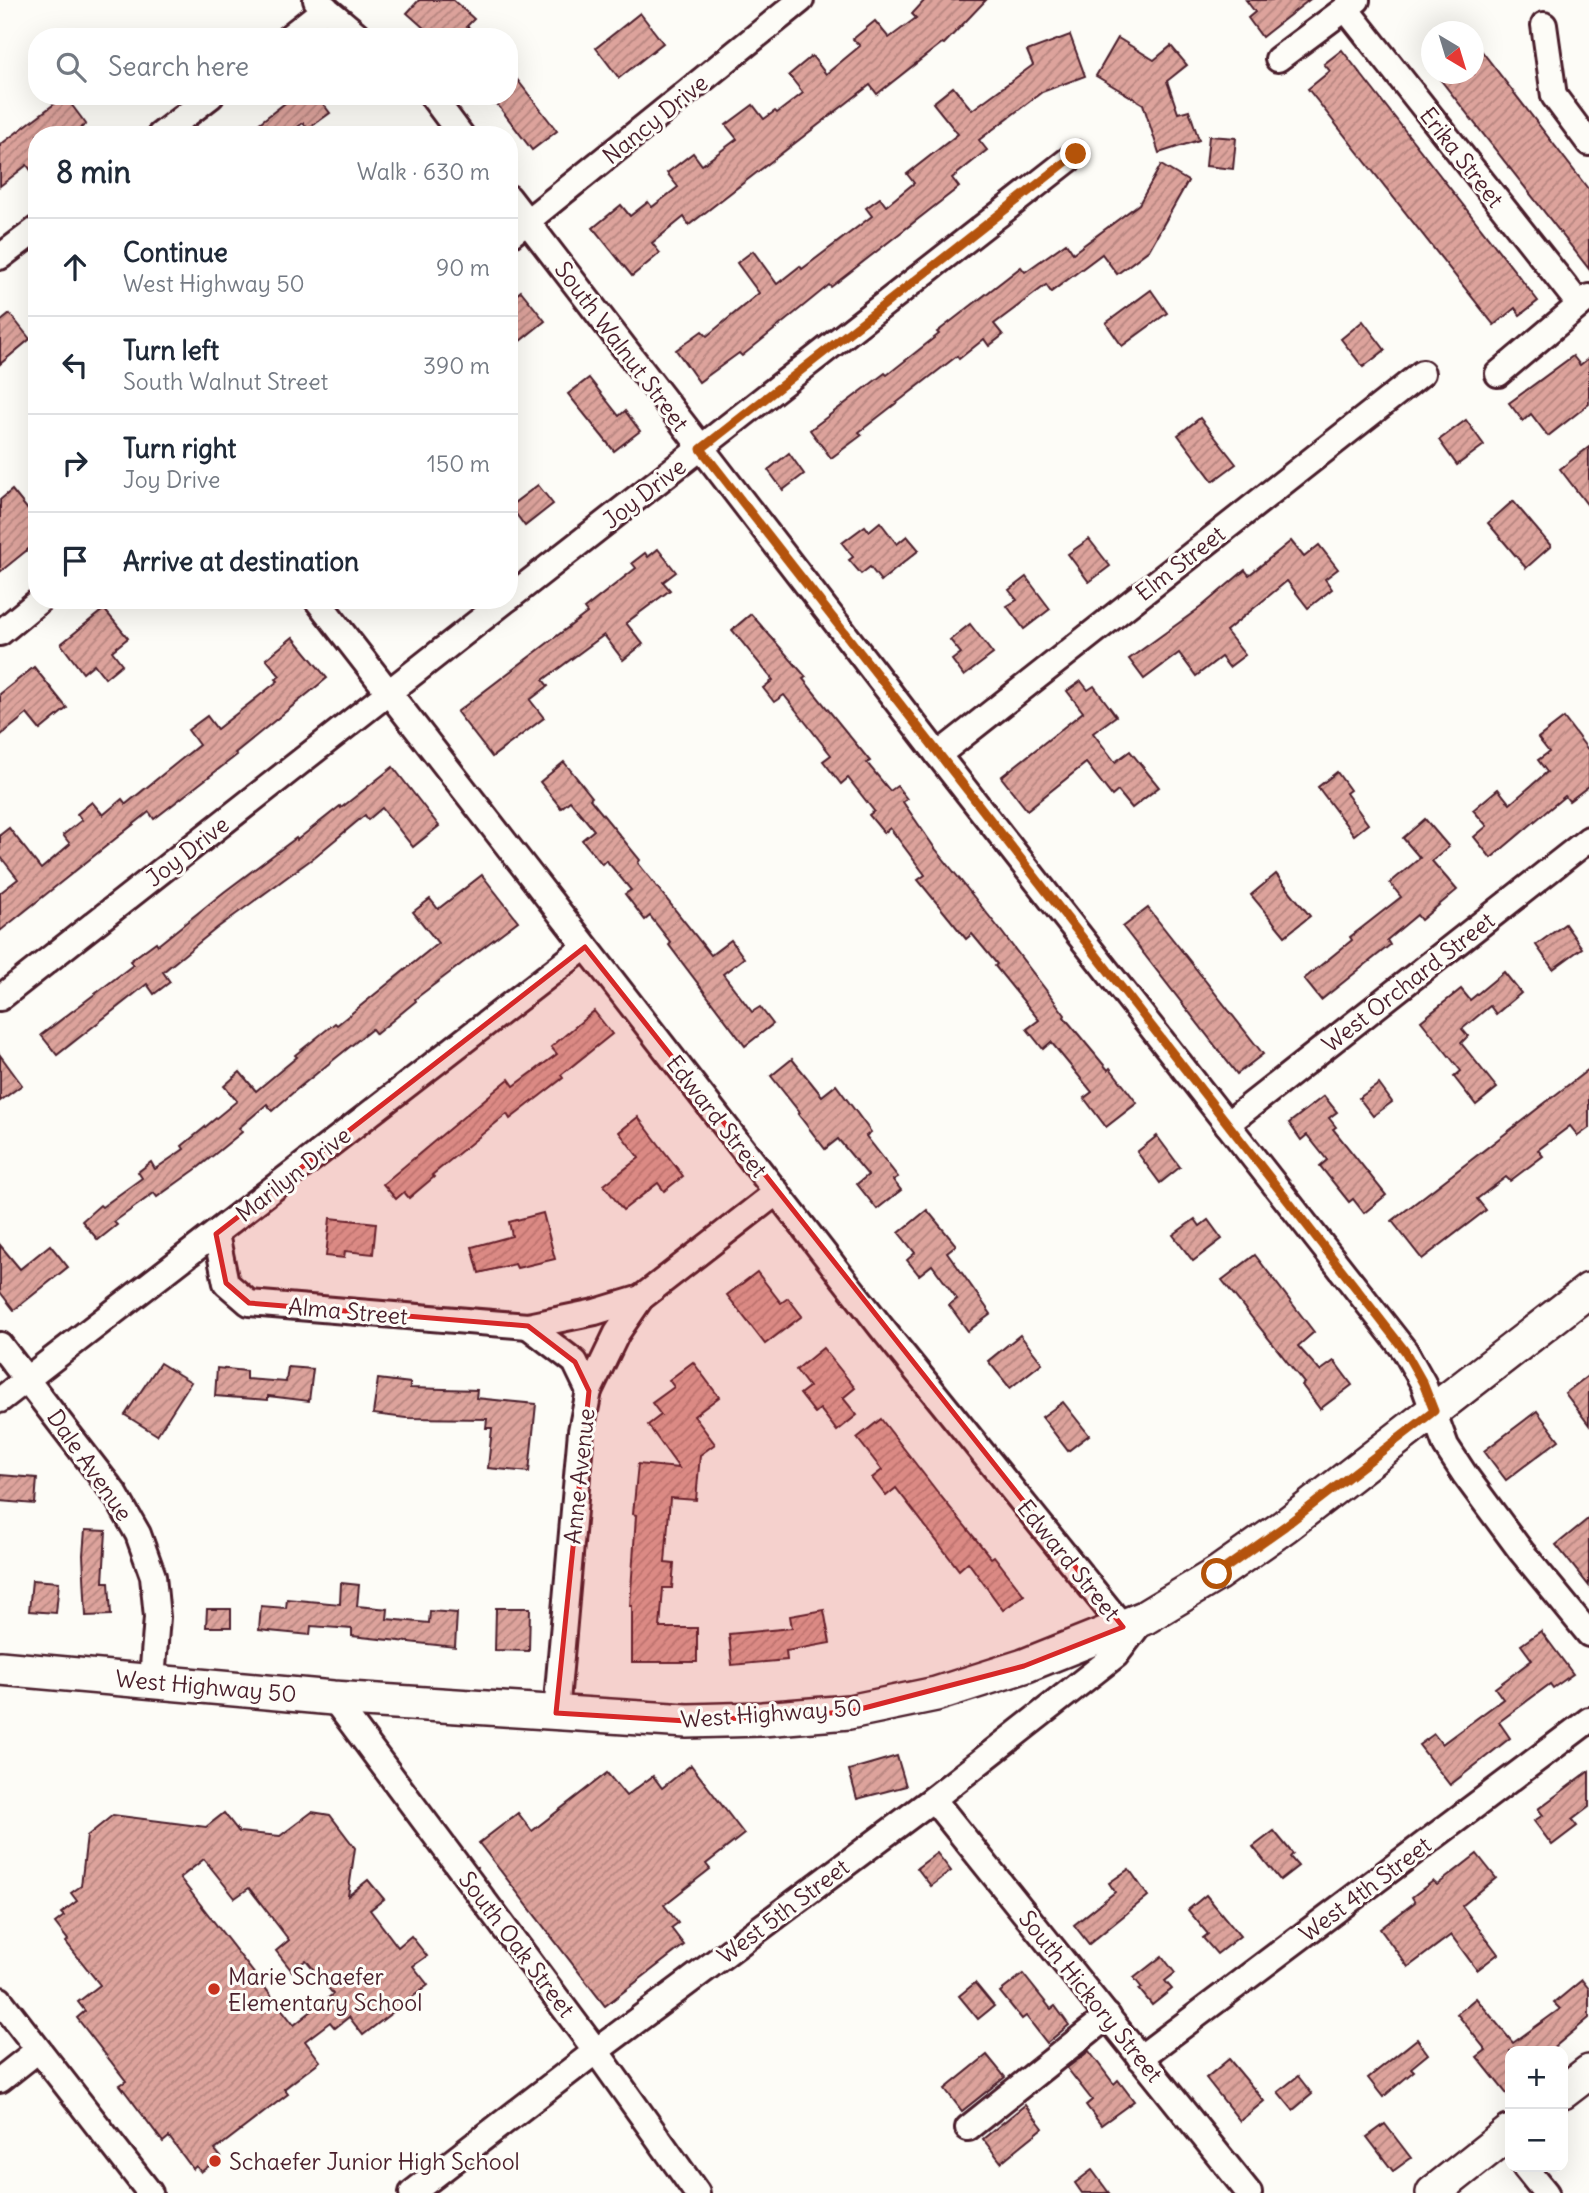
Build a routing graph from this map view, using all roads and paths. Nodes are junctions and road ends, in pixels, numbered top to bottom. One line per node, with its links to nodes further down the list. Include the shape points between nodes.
1 (801, 0): 14 (street, Nancy Drive)
2 (321, 4): 5 (street); 6 (street)
3 (1352, 4): 7 (street); 17 (street, Erika Street)
4 (1544, 25): 12 (street, via 1554,96)
5 (298, 28)
6 (349, 28)
7 (1278, 59)
8 (199, 105): 10 (street)
9 (439, 105): 11 (street)
10 (172, 126)
11 (454, 126)
12 (1589, 143)
13 (1076, 154): 20 (street, Joy Drive)
14 (518, 229): 20 (street, South Walnut Street)
15 (28, 236): 16 (street)
16 (0, 257)
17 (1584, 301): 19 (street)
18 (1422, 373): 27 (street, Elm Street)
19 (1498, 373)
20 (701, 449): 21 (street, Joy Drive); 27 (street, South Walnut Street)
21 (518, 591)
22 (29, 609): 25 (street)
23 (324, 609): 26 (street, Edward Street)
24 (495, 609): 26 (street, Joy Drive)
25 (0, 632)
26 (388, 692): 29 (street, Edward Street); 30 (street, Joy Drive)
27 (938, 755): 31 (street, South Walnut Street)
28 (1589, 839): 31 (street, West Orchard Street)
29 (585, 947): 32 (street, Edward Street); 33 (street, Marilyn Drive)
30 (0, 998)
31 (1227, 1124): 41 (street, South Walnut Street, via 1405,1351)
32 (777, 1192): 35 (street, Anne Avenue); 42 (street, Edward Street, via 881,1326)
33 (216, 1234): 36 (street, Alma Street, via 226,1283 249,1303); 38 (street, Marilyn Drive)
34 (1589, 1290): 41 (main road, West Highway 50)
35 (641, 1298): 36 (street, Alma Street); 39 (street, Anne Avenue, via 617,1333)
36 (528, 1326): 39 (street, via 575,1362)
37 (0, 1345): 38 (street, Dale Avenue)
38 (28, 1379): 40 (street, Marilyn Drive); 45 (street, Dale Avenue, via 115,1494 138,1534 152,1576 157,1617)
39 (589, 1391): 47 (street, Anne Avenue)
40 (0, 1400)
41 (1434, 1411): 42 (main road, West Highway 50, via 1217,1574); 43 (street, South Walnut Street, via 1446,1446 1465,1475)
42 (1134, 1622): 47 (main road, West Highway 50, via 1024,1666 936,1693 849,1712 687,1721); 49 (street, West 5th Street, via 1116,1655)
43 (1589, 1634)
44 (0, 1668): 45 (main road, West Highway 50)
45 (152, 1680): 46 (main road, West Highway 50)
46 (333, 1698): 47 (main road, West Highway 50); 53 (street, South Oak Street)
47 (556, 1713)
48 (1589, 1720): 54 (street, West 4th Street)
49 (933, 1799): 51 (street, South Hickory Street); 53 (street, West 5th Street)
50 (0, 2000): 52 (street)
51 (1108, 2016): 54 (street, South Hickory Street); 58 (street)
52 (38, 2050): 56 (street); 61 (street)
53 (596, 2051): 62 (street, West 5th Street); 63 (street, South Oak Street)
54 (1140, 2057): 64 (street, South Hickory Street)
55 (1589, 2073): 57 (main road)
56 (0, 2080)
57 (1568, 2088)
58 (968, 2129)
59 (1505, 2141): 65 (main road)
60 (1529, 2172): 66 (street)
61 (150, 2193)
62 (412, 2193)
63 (697, 2193)
64 (1249, 2193)
65 (1433, 2193)
66 (1546, 2193)

